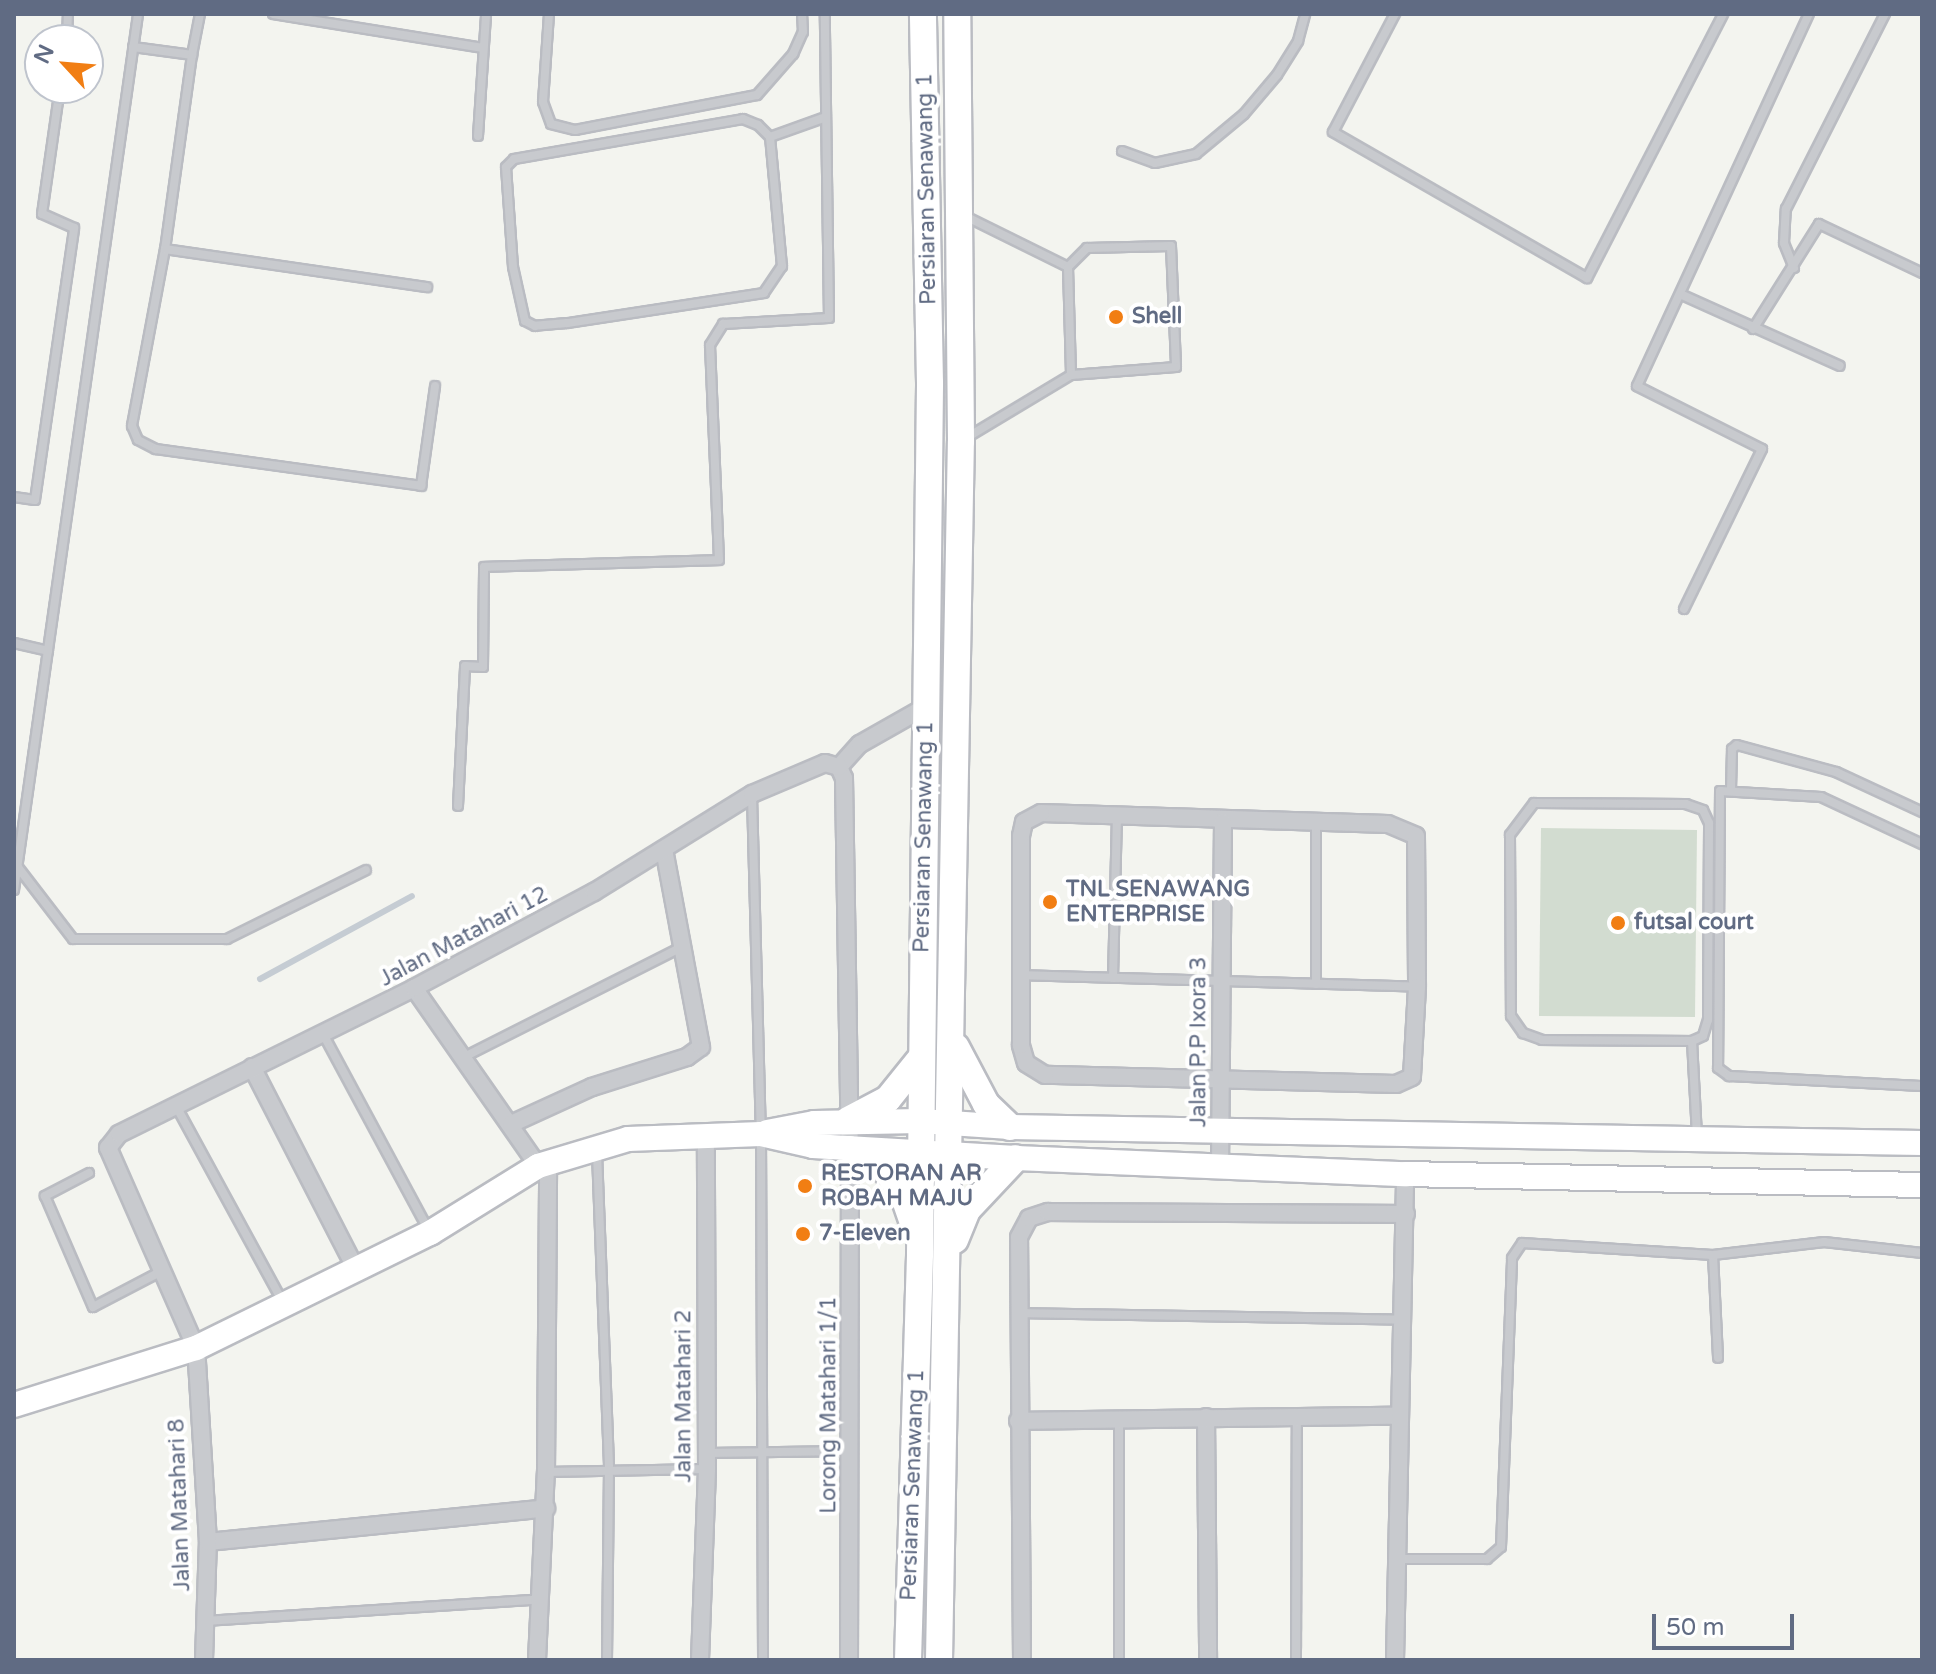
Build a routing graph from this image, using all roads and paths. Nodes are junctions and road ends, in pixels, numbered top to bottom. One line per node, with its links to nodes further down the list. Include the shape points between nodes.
1 (138, 14): 15 (lane)
2 (200, 14): 17 (lane)
3 (273, 14): 16 (lane)
4 (486, 14): 16 (lane)
5 (549, 14): 6 (lane, via 543,102 551,124 575,130 757,95 793,54 803,32)
6 (802, 14)
7 (825, 14): 19 (lane)
8 (923, 14): 39 (main road, Persiaran Senawang 1, via 930,383)
9 (957, 14): 23 (main road, Persiaran Senawang 1)
10 (1305, 14): 22 (lane, via 1298,41 1277,75 1244,114 1196,154 1155,163)
11 (1395, 14): 12 (lane, via 1333,132 1587,278)
12 (1723, 14)
13 (1809, 14): 29 (lane)
14 (1885, 14): 26 (lane, via 1786,209 1784,243)
15 (133, 47): 17 (lane); 38 (lane)
16 (483, 48): 20 (lane)
17 (192, 55): 24 (lane)
18 (58, 104): 35 (lane, via 42,214 74,228 35,500)
19 (826, 117): 21 (lane); 43 (lane, via 829,318 723,324 710,345 719,560 484,567 483,667 465,666)
20 (478, 136)
21 (770, 137): 21 (lane, via 743,119 514,159 506,167 519,310 525,321 535,326 567,323 764,293 782,266)
22 (1122, 151)
23 (960, 214): 25 (lane); 34 (main road, Persiaran Senawang 1)
24 (165, 249): 28 (lane); 33 (lane, via 132,426 138,440 156,449 421,486)
25 (1068, 267): 32 (lane); 32 (lane, via 1087,248 1171,246 1176,367)
26 (1794, 268): 27 (lane, via 1819,224); 30 (lane)
27 (1922, 273)
28 (427, 287)
29 (1680, 294): 30 (lane); 36 (lane, via 1637,386 1762,449)
30 (1753, 329): 31 (lane)
31 (1840, 366)
32 (1071, 375): 34 (lane)
33 (435, 386)
34 (961, 441): 61 (main road, Persiaran Senawang 1)
35 (14, 497)
36 (1684, 609)
37 (14, 643): 38 (lane)
38 (48, 651): 50 (lane)
39 (925, 707): 40 (street, via 860,744); 64 (main road, Persiaran Senawang 1)
40 (839, 767): 42 (street, Jalan Matahari 12, via 825,763); 69 (street, Lorong Matahari 1/1, via 844,778)
41 (1731, 790): 44 (lane, via 1732,749 1737,745 1836,772); 48 (lane, via 1821,797); 67 (lane, via 1720,793 1718,1068 1729,1076)
42 (752, 794): 49 (street, Jalan Matahari 12); 76 (lane)
43 (458, 806)
44 (1922, 812)
45 (1117, 817): 46 (street); 54 (street, via 1041,813 1024,822); 55 (lane)
46 (1223, 822): 47 (street); 56 (street, Jalan P.P Ixora 3)
47 (1316, 824): 57 (lane); 58 (street, via 1388,824 1416,836)
48 (1922, 844)
49 (664, 849): 53 (street); 59 (street, Jalan Matahari 12)
50 (17, 866): 51 (lane, via 73,939 227,939); 52 (lane)
51 (366, 870)
52 (14, 890)
53 (682, 946): 63 (lane); 72 (street, via 701,1047)
54 (1021, 975): 55 (lane); 66 (street, via 1021,1045 1026,1063 1045,1075)
55 (1113, 978): 56 (lane)
56 (1222, 981): 57 (lane); 66 (street, Jalan P.P Ixora 3)
57 (1316, 984): 58 (lane)
58 (1417, 987): 66 (street, via 1412,1077 1396,1084)
59 (414, 988): 60 (street, Jalan Matahari 12); 63 (street)
60 (323, 1034): 65 (street, Jalan Matahari 12); 90 (lane)
61 (953, 1040): 71 (main road, Persiaran Senawang 1); 73 (main road, via 972,1083)
62 (1692, 1041): 62 (lane, via 1542,1040 1523,1033 1511,1016 1510,835 1534,803 1686,804 1703,810 1709,823 1708,1020 1703,1036); 77 (lane)
63 (461, 1058): 72 (street)
64 (921, 1058): 69 (main road, via 888,1099); 70 (main road, Persiaran Senawang 1)
65 (252, 1067): 68 (street, Jalan Matahari 12); 96 (street)
66 (1221, 1076): 74 (street, Jalan P.P Ixora 3)
67 (1922, 1086)
68 (176, 1106): 95 (street, Jalan Matahari 12, via 119,1134 108,1148); 97 (lane)
69 (848, 1120): 70 (street); 76 (street); 80 (street, Lorong Matahari 1/1)
70 (920, 1121): 71 (street); 81 (main road, Persiaran Senawang 1)
71 (952, 1122): 73 (street); 82 (main road, Persiaran Senawang 1)
72 (511, 1124): 84 (street)
73 (1010, 1127): 74 (street)
74 (1221, 1131): 77 (street); 85 (street, Jalan P.P Ixora 3)
75 (706, 1133): 76 (street); 79 (street); 110 (street, Jalan Matahari 2)
76 (761, 1134): 80 (street); 109 (lane)
77 (1697, 1137): 78 (street)
78 (1922, 1143)
79 (597, 1146): 84 (street); 111 (lane)
80 (850, 1149): 81 (street); 91 (main road, via 883,1167 903,1194); 108 (street, Lorong Matahari 1/1)
81 (921, 1152): 82 (street); 91 (main road, Persiaran Senawang 1)
82 (952, 1154): 83 (street); 92 (main road, Persiaran Senawang 1)
83 (1016, 1158): 85 (street); 92 (main road, via 967,1210)
84 (543, 1165): 90 (street); 112 (street)
85 (1220, 1166): 87 (street)
86 (89, 1173): 95 (lane, via 45,1196 93,1307)
87 (1405, 1174): 88 (street); 89 (street)
88 (1922, 1185)
89 (1406, 1214): 98 (street, via 1048,1212 1029,1218 1019,1237); 99 (street)
90 (430, 1233): 96 (street)
91 (919, 1242): 124 (main road, Persiaran Senawang 1)
92 (949, 1252): 125 (main road, Persiaran Senawang 1)
93 (1922, 1253): 94 (lane, via 1824,1242)
94 (1713, 1255): 101 (lane); 115 (lane, via 1522,1243 1512,1258 1501,1547 1487,1559)
95 (162, 1271): 100 (street)
96 (357, 1271): 97 (street)
97 (285, 1307): 100 (street)
98 (1018, 1313): 99 (lane); 107 (street)
99 (1403, 1320): 105 (street)
100 (196, 1348): 102 (street); 114 (street, Jalan Matahari 8)
101 (1718, 1358)
102 (14, 1405)
103 (1119, 1416): 106 (street); 107 (street); 127 (lane)
104 (1297, 1416): 105 (street); 106 (street); 129 (lane)
105 (1399, 1416): 115 (street)
106 (1206, 1417): 128 (street)
107 (1018, 1421): 126 (street)
108 (852, 1451): 109 (lane); 123 (street, Lorong Matahari 1/1)
109 (762, 1455): 110 (lane); 122 (lane)
110 (707, 1461): 111 (lane); 121 (street, Jalan Matahari 2)
111 (609, 1469): 112 (lane); 120 (lane)
112 (546, 1472): 113 (street)
113 (546, 1508): 114 (street); 116 (street)
114 (208, 1542): 117 (street, Jalan Matahari 8)
115 (1398, 1559): 130 (street)
116 (542, 1599): 117 (lane); 119 (street)
117 (205, 1622): 118 (street, Jalan Matahari 8)
118 (204, 1660)
119 (537, 1660)
120 (607, 1660)
121 (700, 1660)
122 (763, 1660)
123 (849, 1660)
124 (908, 1660)
125 (939, 1660)
126 (1022, 1660)
127 (1119, 1660)
128 (1208, 1660)
129 (1296, 1660)
130 (1395, 1660)

